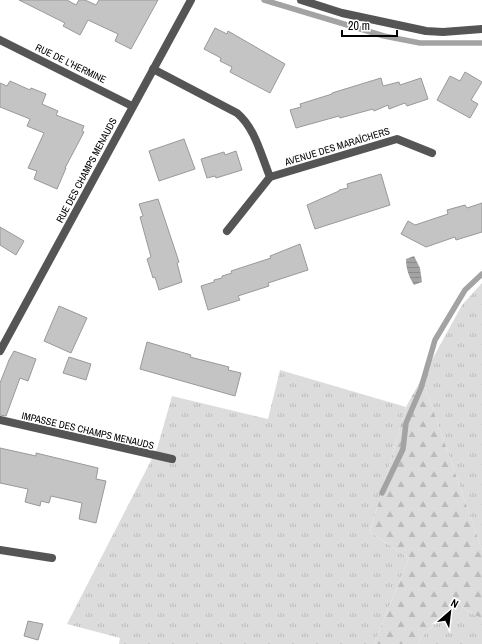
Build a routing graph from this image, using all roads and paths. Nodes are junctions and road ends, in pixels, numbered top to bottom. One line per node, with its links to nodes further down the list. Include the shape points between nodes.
1 (191, 0): 5 (street, RUE DES CHAMPS MENAUDS)
2 (301, 0): 3 (street, via 342,13 426,31)
3 (482, 29)
4 (0, 40): 6 (street, RUE DE L'HERMINE)
5 (153, 69): 6 (street, RUE DES CHAMPS MENAUDS); 8 (street, via 237,113 245,120)
6 (132, 106): 10 (street, RUE DES CHAMPS MENAUDS)
7 (432, 153): 8 (street, AVENUE DES MARAÎCHERS, via 397,139)
8 (270, 177): 9 (street)
9 (228, 231)
10 (0, 351)
11 (0, 420): 12 (street, IMPASSE DES CHAMPS MENAUDS)
12 (172, 459)
13 (0, 550): 14 (street)
14 (52, 558)

